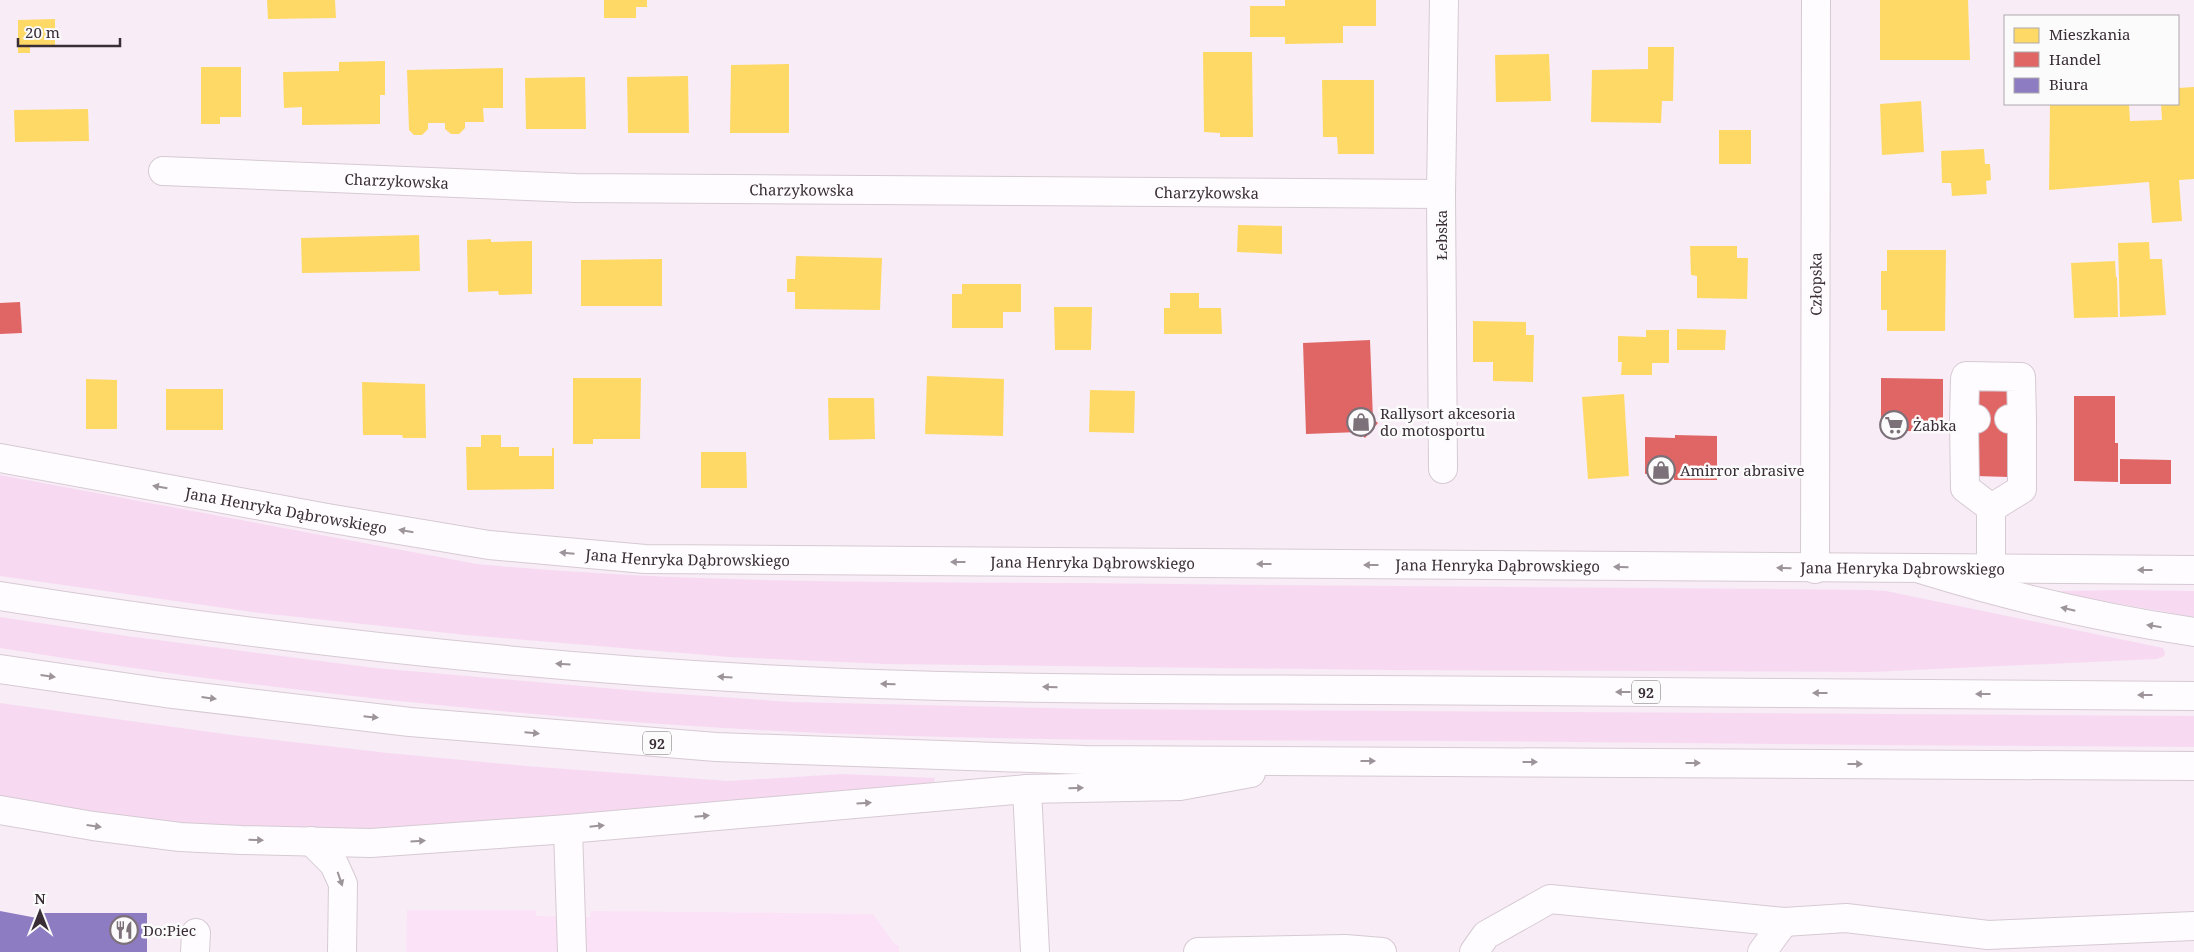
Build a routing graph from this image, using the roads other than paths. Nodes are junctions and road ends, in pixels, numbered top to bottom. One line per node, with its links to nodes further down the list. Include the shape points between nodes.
1 (1444, 0): 4 (street, Łebska)
2 (1816, 0): 8 (street, Człopska)
3 (163, 171): 4 (street, Charzykowska, via 576,188)
4 (1441, 194): 6 (street, Łebska)
5 (0, 458): 8 (street, Jana Henryka Dąbrowskiego, one-way to 5, via 598,556 488,545 420,534)
6 (1443, 469)
7 (1991, 510): 7 (street, via 1965,488 1970,420 1965,378 2021,377 2015,420 2022,489); 10 (street)
8 (1815, 569): 9 (street, Jana Henryka Dąbrowskiego)
9 (1920, 569): 10 (street, Jana Henryka Dąbrowskiego); 13 (street, one-way to 9, via 2106,618 1984,589)
10 (1991, 569): 11 (street, Jana Henryka Dąbrowskiego, one-way to 10)
11 (2194, 570)
12 (0, 596): 15 (street, 92, one-way to 12, via 1119,688 812,681 454,655 212,627)
13 (2194, 632)
14 (0, 669): 16 (street, 92, one-way to 16, via 165,693 410,722 716,747 1085,760)
15 (2194, 696)
16 (1319, 760): 17 (street, 92, one-way to 17); 18 (street, one-way to 16, via 1180,786)
17 (2194, 766)
18 (1027, 789): 20 (street, one-way to 18); 26 (street)
19 (0, 810): 21 (street, one-way to 21, via 180,837)
20 (568, 829): 21 (street, one-way to 20, via 393,842); 25 (street)
21 (311, 841): 24 (street, one-way to 24, via 334,864 343,884)
22 (1784, 922): 23 (street, via 1846,918 1988,935); 29 (street, via 1550,899 1486,935); 30 (street)
23 (2194, 926)
24 (342, 944)
25 (572, 952)
26 (1036, 952)
27 (1198, 952): 28 (street, via 1345,949)
28 (1382, 952)
29 (1474, 952)
30 (1762, 952)

